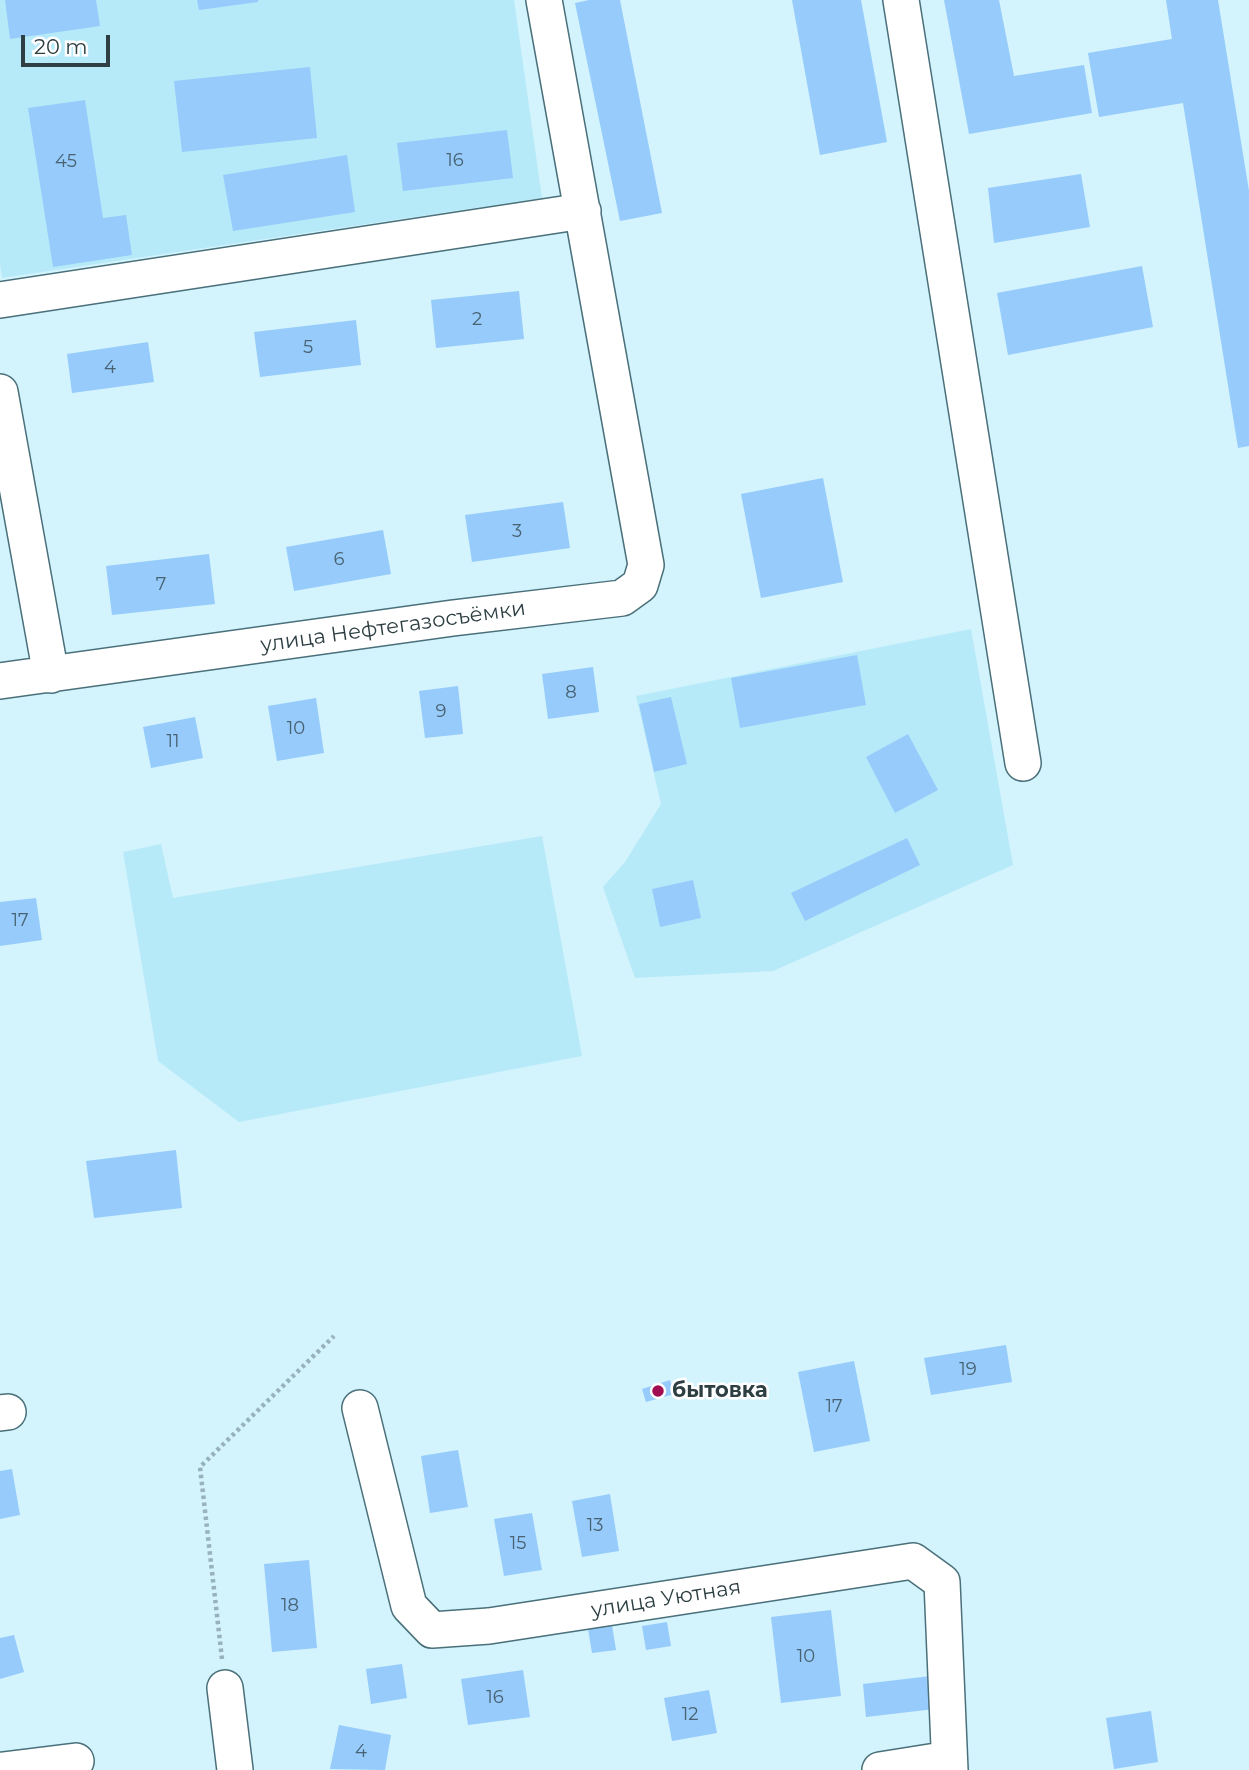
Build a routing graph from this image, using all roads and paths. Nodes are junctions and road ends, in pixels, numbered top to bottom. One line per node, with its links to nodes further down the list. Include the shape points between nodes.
1 (544, 0): 3 (street, улица Нефтегазосъёмки)
2 (901, 0): 8 (street)
3 (583, 211): 4 (street); 6 (street, улица Нефтегазосъёмки, via 646,565 640,585 622,598)
4 (0, 300)
5 (0, 392): 6 (street)
6 (51, 675): 7 (street, улица Нефтегазосъёмки)
7 (0, 681)
8 (1023, 763)
9 (334, 1336): 11 (path, via 200,1467)
10 (360, 1408): 13 (street, улица Уютная, via 409,1606 432,1630 489,1626 913,1561 942,1582)
11 (225, 1688): 15 (street)
12 (76, 1761): 14 (street)
13 (949, 1765): 16 (street)
14 (3, 1770)
15 (235, 1770)
16 (880, 1770)

